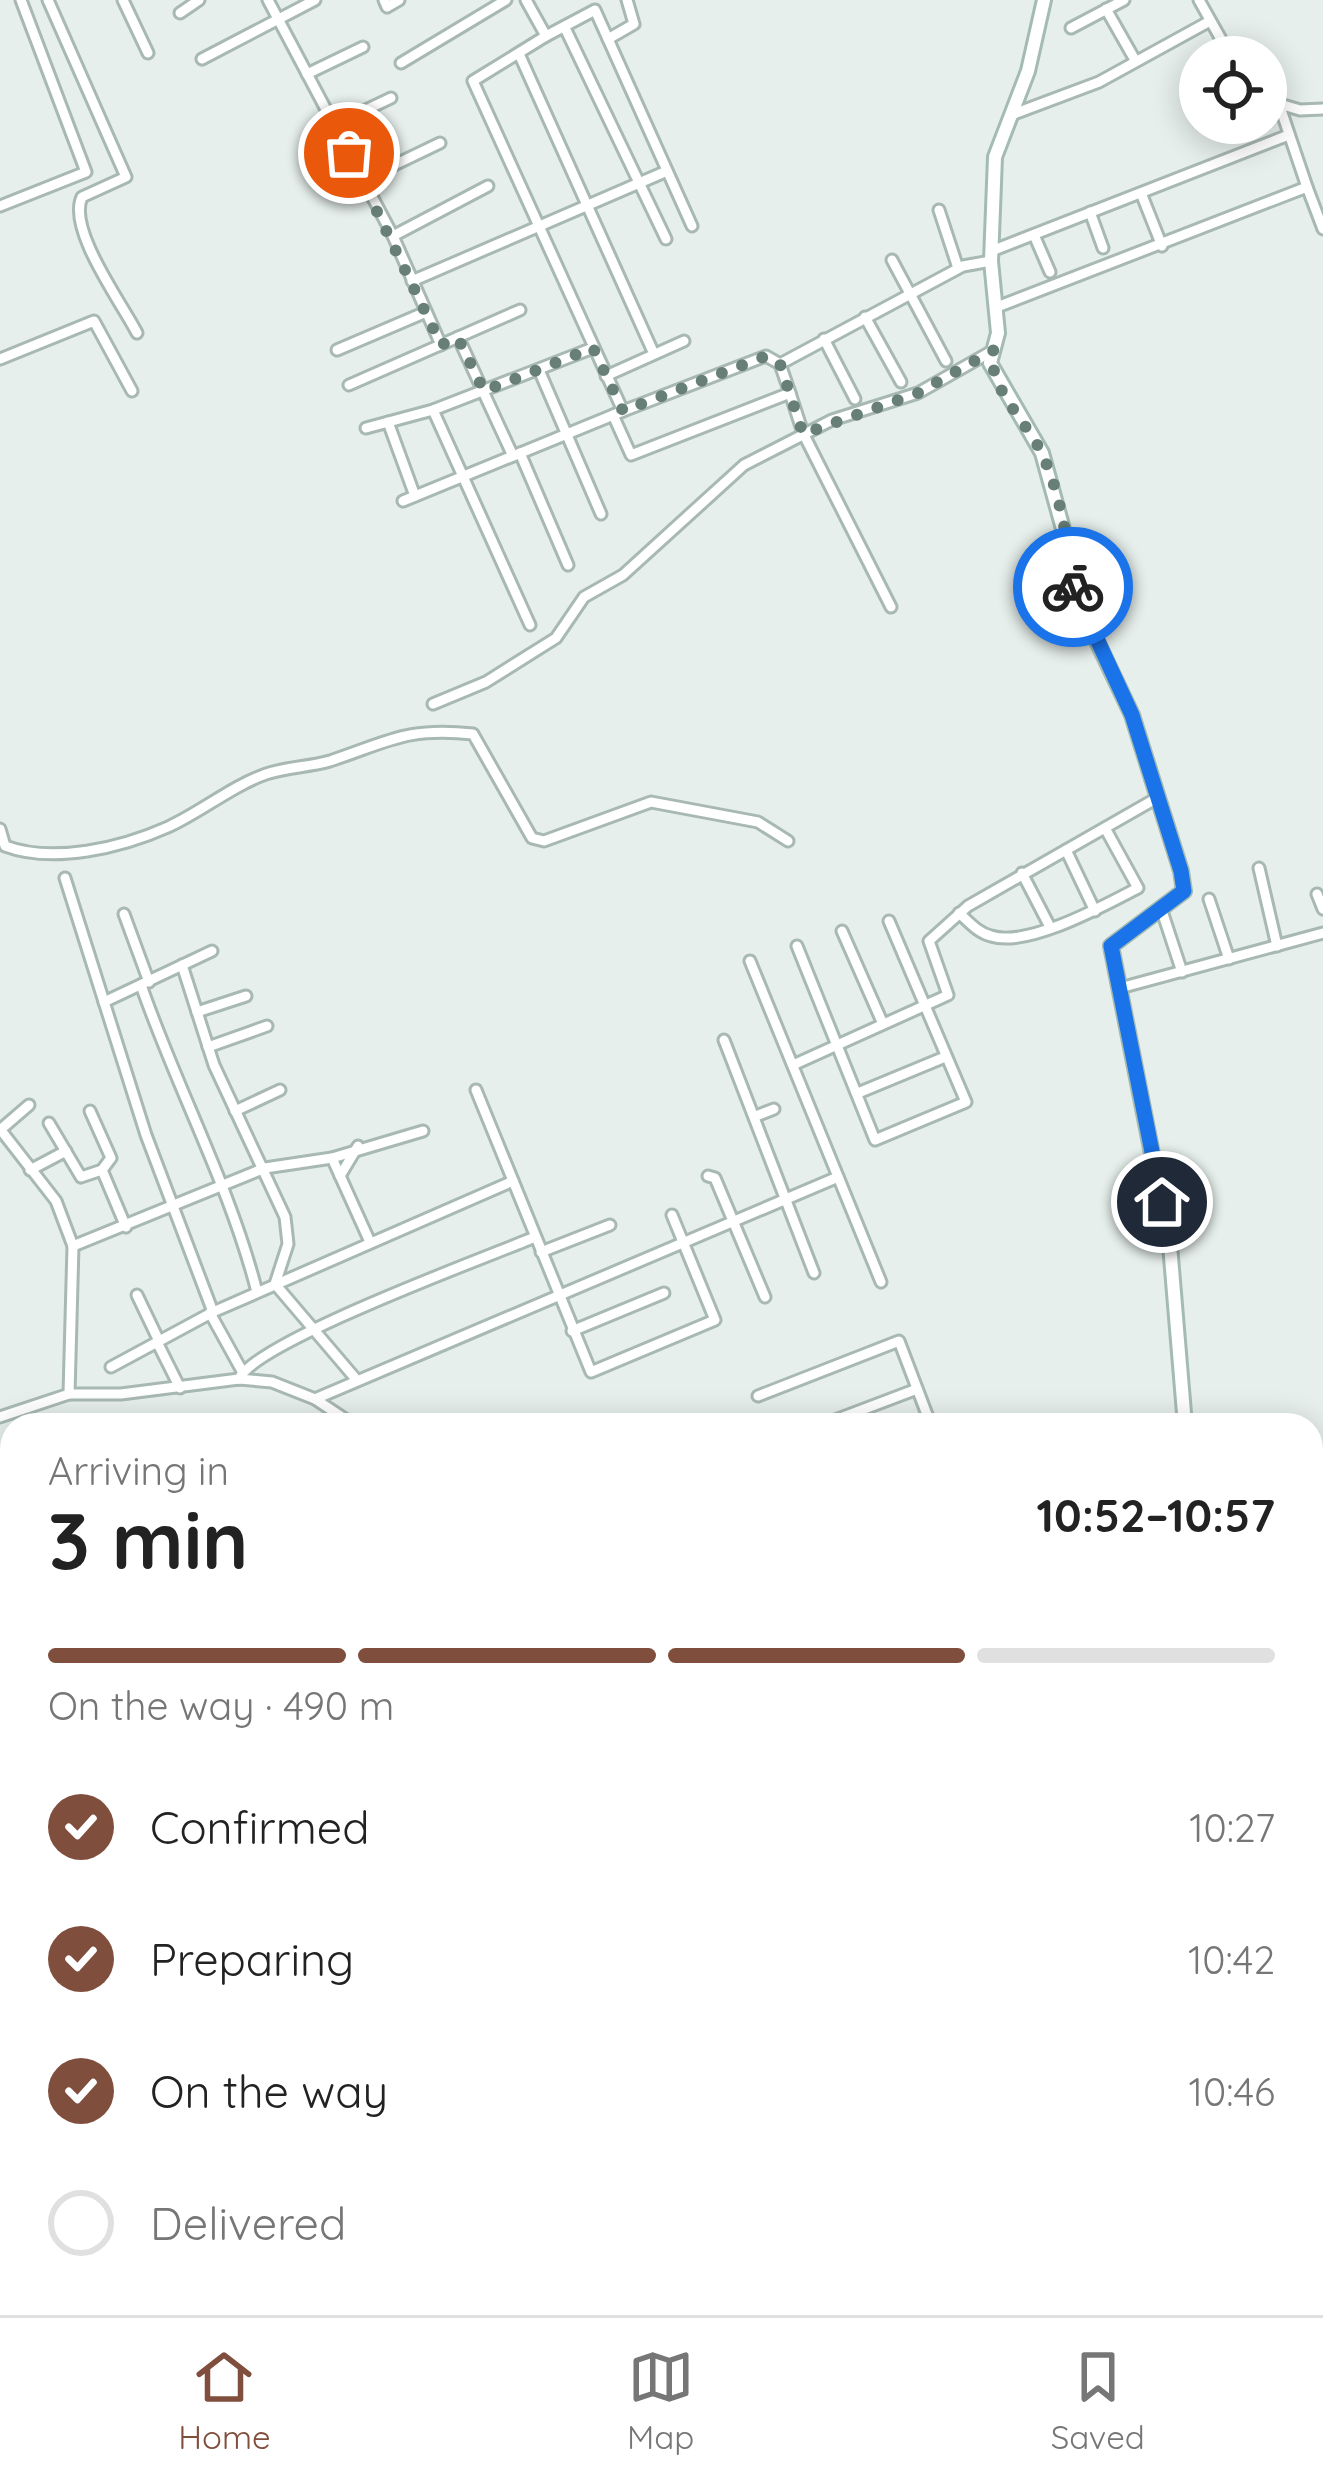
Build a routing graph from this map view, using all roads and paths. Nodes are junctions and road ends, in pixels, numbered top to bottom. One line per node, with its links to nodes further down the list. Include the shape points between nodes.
1 (21, 0): 46 (street, via 86,172)
2 (48, 0): 67 (street, via 126,177 82,197 76,210)
3 (123, 0): 25 (street)
4 (199, 0): 16 (street)
5 (268, 0): 17 (street)
6 (315, 0): 17 (street)
7 (384, 0): 8 (street, via 387,7)
8 (399, 0)
9 (506, 0): 29 (street)
10 (526, 0): 21 (street)
11 (626, 0): 23 (street, via 634,24)
12 (1044, 0): 34 (street)
13 (1124, 0): 15 (street)
14 (1198, 0): 18 (street)
15 (1106, 9): 20 (street); 28 (street)
16 (180, 13)
17 (279, 20): 27 (street); 30 (street)
18 (1210, 21): 22 (street); 28 (street)
19 (565, 28): 21 (street); 23 (street, via 595,10); 41 (street)
20 (1071, 28)
21 (547, 36): 26 (street)
22 (1219, 36)
23 (608, 39): 39 (street)
24 (362, 47): 30 (street)
25 (148, 53)
26 (520, 56): 45 (street); 49 (street, via 473,81)
27 (202, 59)
28 (1135, 60): 34 (street)
29 (401, 63)
30 (308, 74): 35 (street)
31 (392, 98): 35 (street)
32 (1287, 105): 33 (street)
33 (1323, 110)
34 (1011, 115): 57 (street, via 994,157)
35 (334, 125): 40 (street)
36 (1287, 138): 43 (street)
37 (440, 143): 40 (street)
38 (1266, 144): 44 (street)
39 (668, 171): 41 (street); 50 (street)
40 (363, 180): 53 (street)
41 (641, 184): 45 (street); 54 (street)
42 (488, 186): 53 (street)
43 (1307, 187): 51 (street); 55 (street)
44 (1141, 193): 48 (street); 55 (street)
45 (587, 203): 49 (street); 75 (street)
46 (0, 206)
47 (940, 210): 59 (street)
48 (1090, 212): 52 (street); 56 (street)
49 (537, 225): 61 (street); 72 (street)
50 (692, 226)
51 (1323, 229)
52 (1034, 235): 57 (street); 60 (street)
53 (393, 236): 61 (street)
54 (666, 239)
55 (1162, 246): 63 (street)
56 (1103, 248)
57 (992, 256): 59 (street); 63 (street)
58 (892, 260): 62 (street)
59 (958, 268): 62 (street)
60 (1049, 272)
61 (412, 281): 65 (street)
62 (909, 292): 66 (street); 77 (street)
63 (997, 307): 74 (street)
64 (520, 310): 68 (street)
65 (426, 312): 71 (street); 73 (street)
66 (866, 317): 69 (street); 81 (street)
67 (137, 333)
68 (458, 338): 71 (street); 84 (street)
69 (824, 339): 78 (street); 86 (street)
70 (683, 341): 75 (street)
71 (441, 345): 82 (street)
72 (593, 348): 79 (street); 80 (street)
73 (337, 350)
74 (994, 350): 92 (street, via 918,393); 102 (street, via 990,363 1042,453 1074,593 1132,715)
75 (654, 355): 80 (street)
76 (0, 359): 83 (street, via 94,321)
77 (946, 361)
78 (780, 364): 85 (street); 88 (street, via 766,356)
79 (538, 370): 84 (street); 91 (street)
80 (606, 376): 88 (street)
81 (902, 382)
82 (349, 385)
83 (132, 391)
84 (484, 391): 87 (street); 93 (street)
85 (790, 393): 88 (street, via 631,455); 92 (street)
86 (855, 399)
87 (433, 410): 89 (street); 94 (street)
88 (618, 413): 91 (street)
89 (388, 422): 90 (street); 95 (street)
90 (366, 428)
91 (566, 434): 93 (street); 97 (street)
92 (803, 434): 99 (street); 101 (street, via 744,465 622,574 584,597 556,638)
93 (517, 455): 94 (street); 98 (street)
94 (460, 478): 95 (street); 100 (street)
95 (415, 496): 96 (street)
96 (403, 501)
97 (601, 514)
98 (568, 565)
99 (890, 607)
100 (530, 625)
101 (433, 704)
102 (1157, 798): 103 (street); 112 (street, via 1184,891)
103 (1106, 828): 106 (street); 114 (street, via 1138,888)
104 (0, 829): 105 (street, via 4,846 24,853 77,852 164,829 267,773 431,730 473,734 532,838 544,841 651,802 758,822)
105 (788, 841)
106 (1066, 850): 108 (street); 114 (street)
107 (1259, 868): 122 (street)
108 (1022, 873): 116 (street); 118 (street)
109 (65, 878): 131 (street)
110 (1317, 894): 113 (street)
111 (1209, 899): 124 (street)
112 (1161, 908): 127 (street); 129 (street, via 1111,946)
113 (1323, 909)
114 (1095, 911): 118 (street)
115 (124, 914): 128 (street)
116 (959, 914): 118 (street, via 992,937); 132 (street, via 929,941 949,995)
117 (889, 921): 132 (street)
118 (1050, 927)
119 (842, 931): 134 (street)
120 (1323, 933): 122 (street)
121 (797, 946): 137 (street)
122 (1277, 946): 124 (street)
123 (212, 951): 126 (street)
124 (1228, 959): 127 (street)
125 (750, 961): 140 (street)
126 (182, 965): 128 (street); 133 (street)
127 (1182, 971): 129 (street)
128 (145, 983): 131 (street); 162 (street, via 174,1082)
129 (1120, 988): 198 (street, via 1170,1245)
130 (246, 996): 133 (street)
131 (104, 1002): 164 (street)
132 (924, 1006): 134 (street); 139 (street)
133 (197, 1012): 138 (street)
134 (883, 1024): 137 (street)
135 (268, 1026): 138 (street)
136 (724, 1040): 148 (street)
137 (838, 1043): 140 (street); 143 (street)
138 (208, 1047): 147 (street)
139 (946, 1057): 143 (street); 143 (street, via 966,1102 936,1118 875,1140)
140 (793, 1065): 160 (street)
141 (280, 1090): 147 (street)
142 (476, 1090): 161 (street)
143 (858, 1093)
144 (29, 1106): 150 (street)
145 (774, 1109): 148 (street)
146 (90, 1111): 156 (street, via 111,1158)
147 (235, 1111): 155 (street)
148 (756, 1115): 163 (street)
149 (49, 1124): 153 (street)
150 (0, 1130): 157 (street)
151 (423, 1131): 152 (street)
152 (358, 1146): 154 (street); 158 (street)
153 (65, 1151): 156 (street, via 81,1177); 157 (street)
154 (332, 1158): 155 (street); 158 (street)
155 (265, 1168): 162 (street); 176 (street, via 286,1230)
156 (102, 1170): 168 (street)
157 (30, 1171): 172 (street, via 56,1201)
158 (340, 1176): 170 (street)
159 (708, 1176): 166 (street)
160 (838, 1178): 163 (street); 175 (street)
161 (512, 1181): 169 (street); 170 (street)
162 (223, 1187): 164 (street); 177 (street)
163 (787, 1198): 166 (street); 174 (street)
164 (176, 1205): 168 (street); 182 (street)
165 (672, 1215): 171 (street)
166 (732, 1221): 171 (street); 181 (street)
167 (610, 1225): 173 (street)
168 (126, 1227): 172 (street)
169 (535, 1237): 173 (street); 183 (street)
170 (370, 1242): 176 (street)
171 (683, 1242): 180 (street); 184 (street, via 715,1320 591,1372)
172 (73, 1246): 191 (street)
173 (541, 1252): 180 (street)
174 (814, 1273)
175 (881, 1282)
176 (275, 1284): 177 (street); 183 (street)
177 (257, 1292): 182 (street)
178 (664, 1293): 184 (street)
179 (137, 1295): 185 (street)
180 (555, 1295): 184 (street); 188 (street)
181 (765, 1297)
182 (212, 1313): 185 (street); 187 (street)
183 (313, 1330): 187 (street); 188 (street)
184 (572, 1331)
185 (158, 1341): 186 (street); 189 (street)
186 (111, 1367)
187 (240, 1375): 189 (street); 193 (street)
188 (355, 1378): 193 (street)
189 (180, 1388): 191 (street)
190 (917, 1389): 192 (street, via 899,1341); 196 (street); 197 (street)
191 (69, 1394): 194 (street)
192 (758, 1396)
193 (315, 1399): 195 (street)
194 (12, 1413)
195 (336, 1413)
196 (854, 1413)
197 (926, 1413)
198 (1184, 1413)

